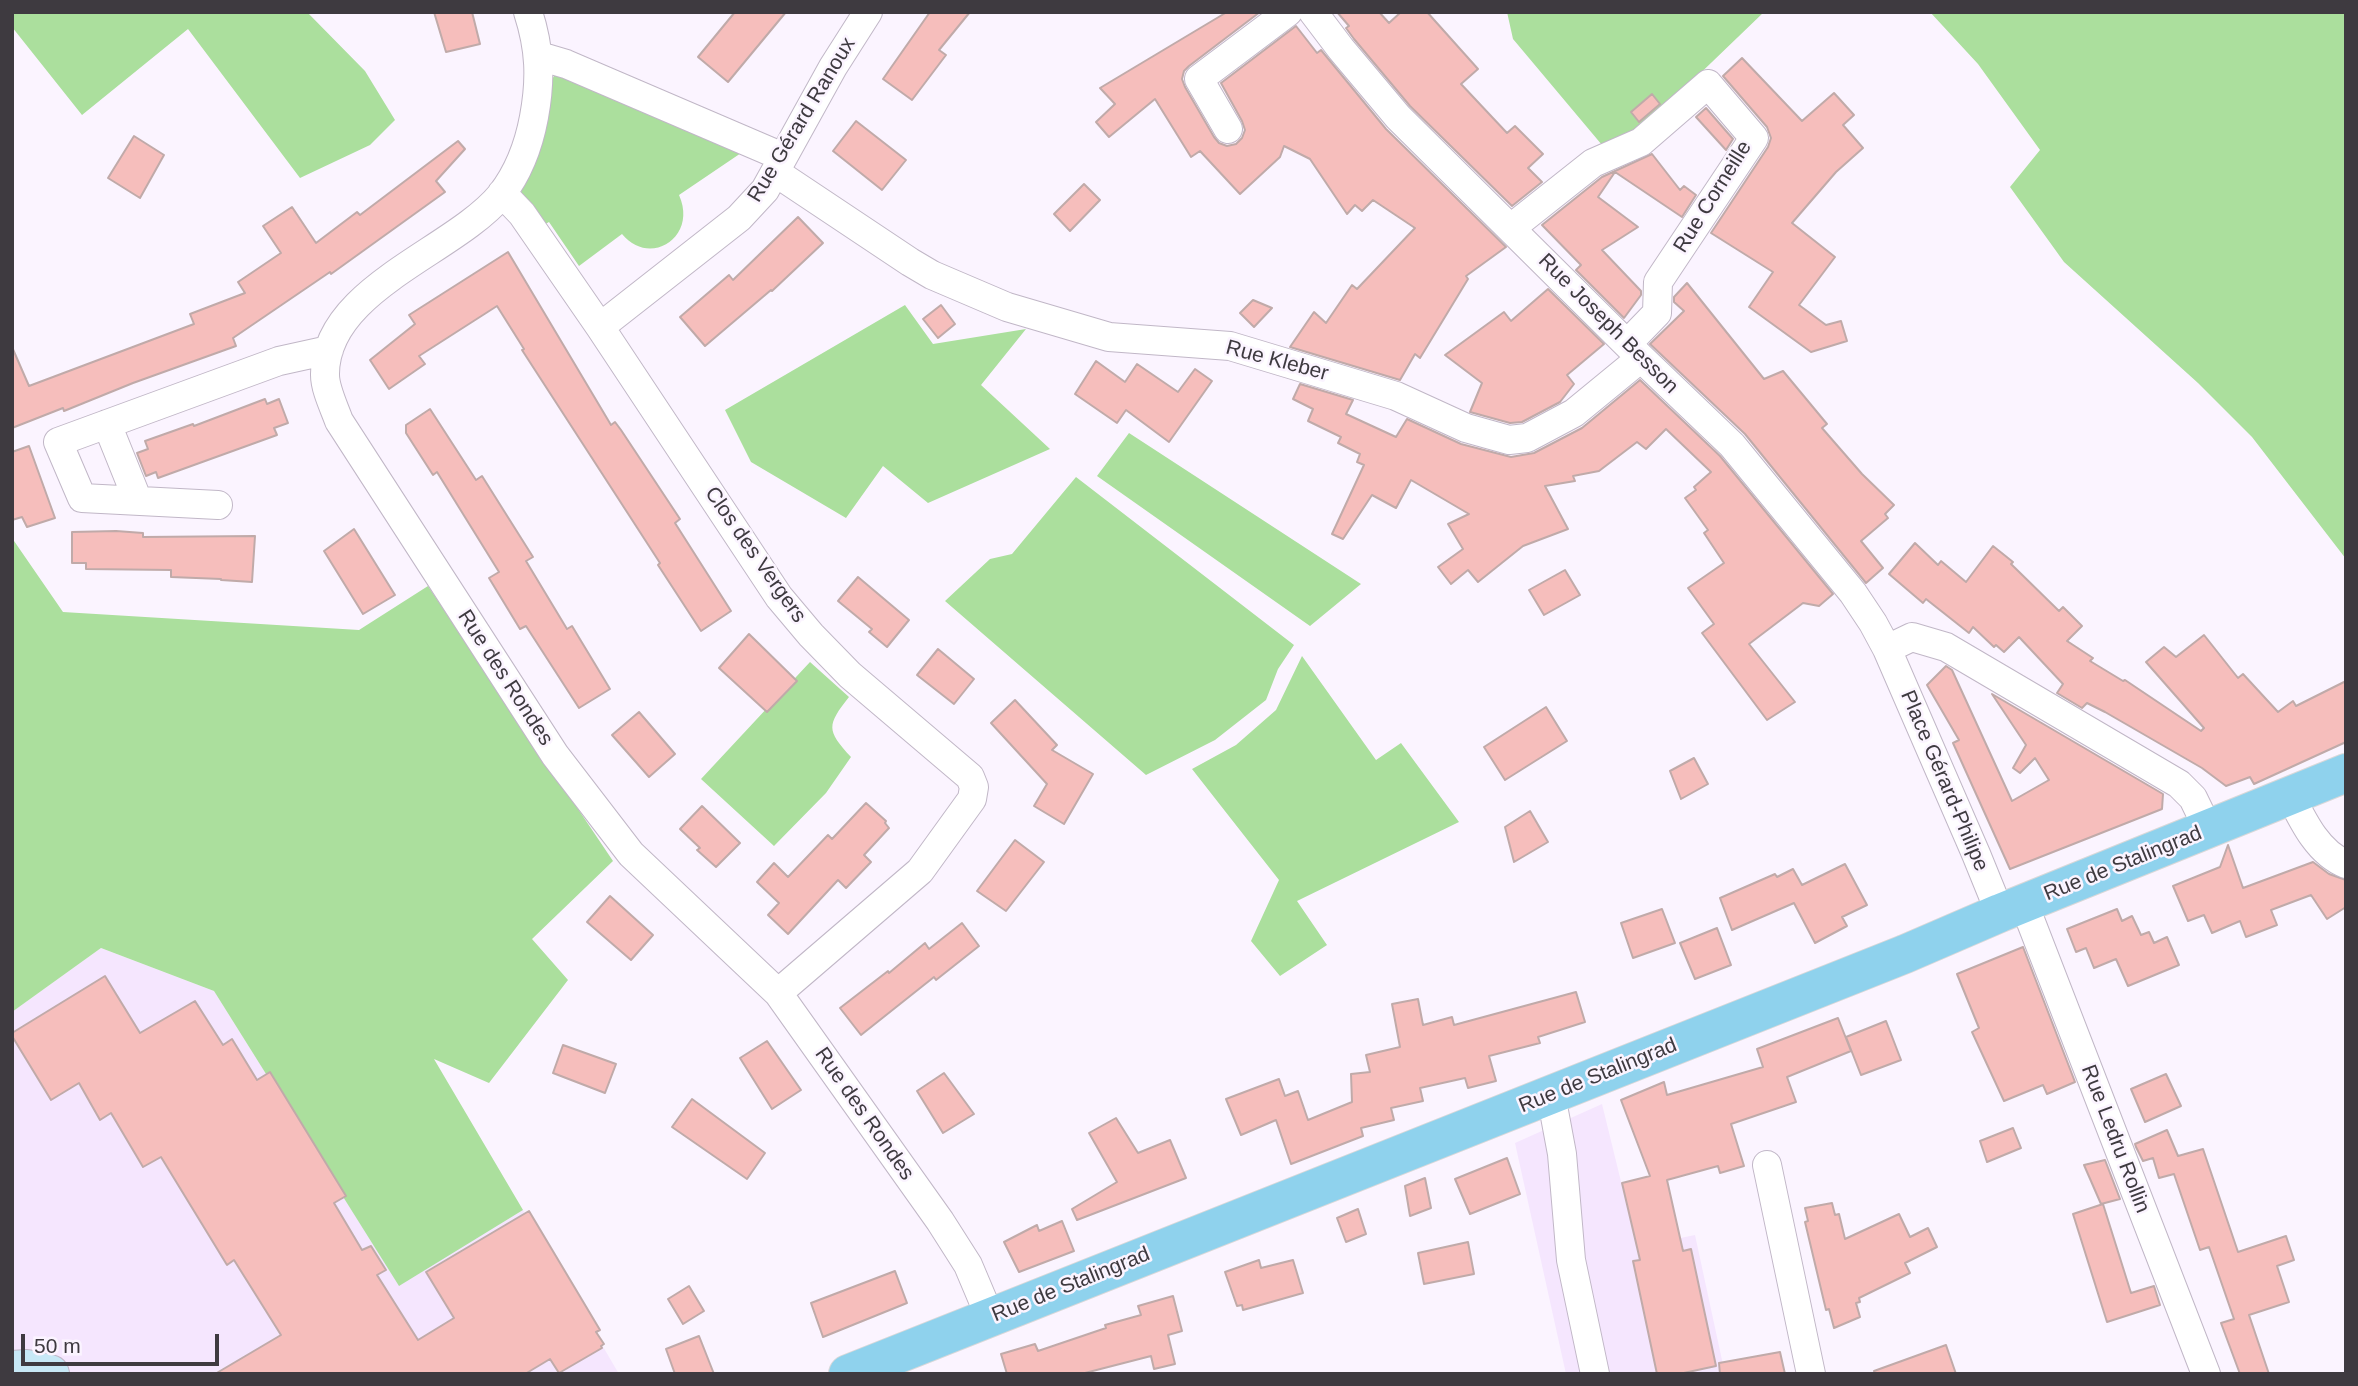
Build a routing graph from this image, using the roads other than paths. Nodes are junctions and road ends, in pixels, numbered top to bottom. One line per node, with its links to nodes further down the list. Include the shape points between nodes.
1 (528, 12): 5 (street, Rue des Rondes)
2 (869, 12): 7 (street, Rue Gérard Ranoux)
3 (1287, 12): 6 (street, via 1199,79)
4 (1313, 12): 9 (street, Rue Joseph Besson, via 1398,117)
5 (539, 56): 7 (street, Rue Kleber, via 617,85); 8 (street, Rue des Rondes, via 531,130)
6 (1228, 130)
7 (779, 165): 10 (street, Rue Gérard Ranoux, via 757,200 739,218); 12 (street, Rue Kleber, via 893,252 932,275 1007,307 1109,337 1230,346 1396,396 1466,428 1509,440 1527,438 1574,412)
8 (502, 193): 10 (street, Clos des Vergers, via 522,214); 11 (street, Rue des Rondes, via 483,213 364,297 344,318)
9 (1511, 228): 12 (street, Rue Joseph Besson); 12 (street, Rue Corneille, via 1593,163 1641,142 1708,84 1754,138 1658,282 1657,313)
10 (600, 327): 22 (street, Clos des Vergers, via 779,597 850,676 970,776 974,787 972,799 920,871)
11 (329, 350): 13 (street, via 279,361); 22 (street, Rue des Rondes, via 325,376 339,421 555,755 631,854)
12 (1634, 351): 16 (street, Rue Joseph Besson, via 1732,445 1853,593)
13 (107, 424): 14 (street); 14 (street, via 58,442 82,498)
14 (138, 501): 15 (street)
15 (218, 505)
16 (1887, 649): 19 (street, via 1912,637 1946,647 2179,784 2193,798); 21 (street, Place Gérard-Philipe, via 1976,855)
17 (2346, 774): 18 (main road, Rue de Stalingrad)
18 (2290, 795): 19 (main road, Rue de Stalingrad); 20 (street, via 2310,833 2337,861)
19 (2208, 829): 21 (main road, Rue de Stalingrad)
20 (2346, 864)
21 (2012, 909): 23 (main road, Rue de Stalingrad); 31 (street, Rue Ledru Rollin)
22 (778, 993): 25 (street, Rue des Rondes, via 940,1221 968,1265)
23 (1551, 1095): 25 (main road, Rue de Stalingrad); 29 (street, via 1562,1153 1571,1261)
24 (1767, 1165): 30 (street)
25 (990, 1317): 28 (main road, Rue de Stalingrad)
26 (12, 1370): 27 (main road)
27 (50, 1374)
28 (848, 1374)
29 (1595, 1374)
30 (1811, 1374)
31 (2206, 1374)

